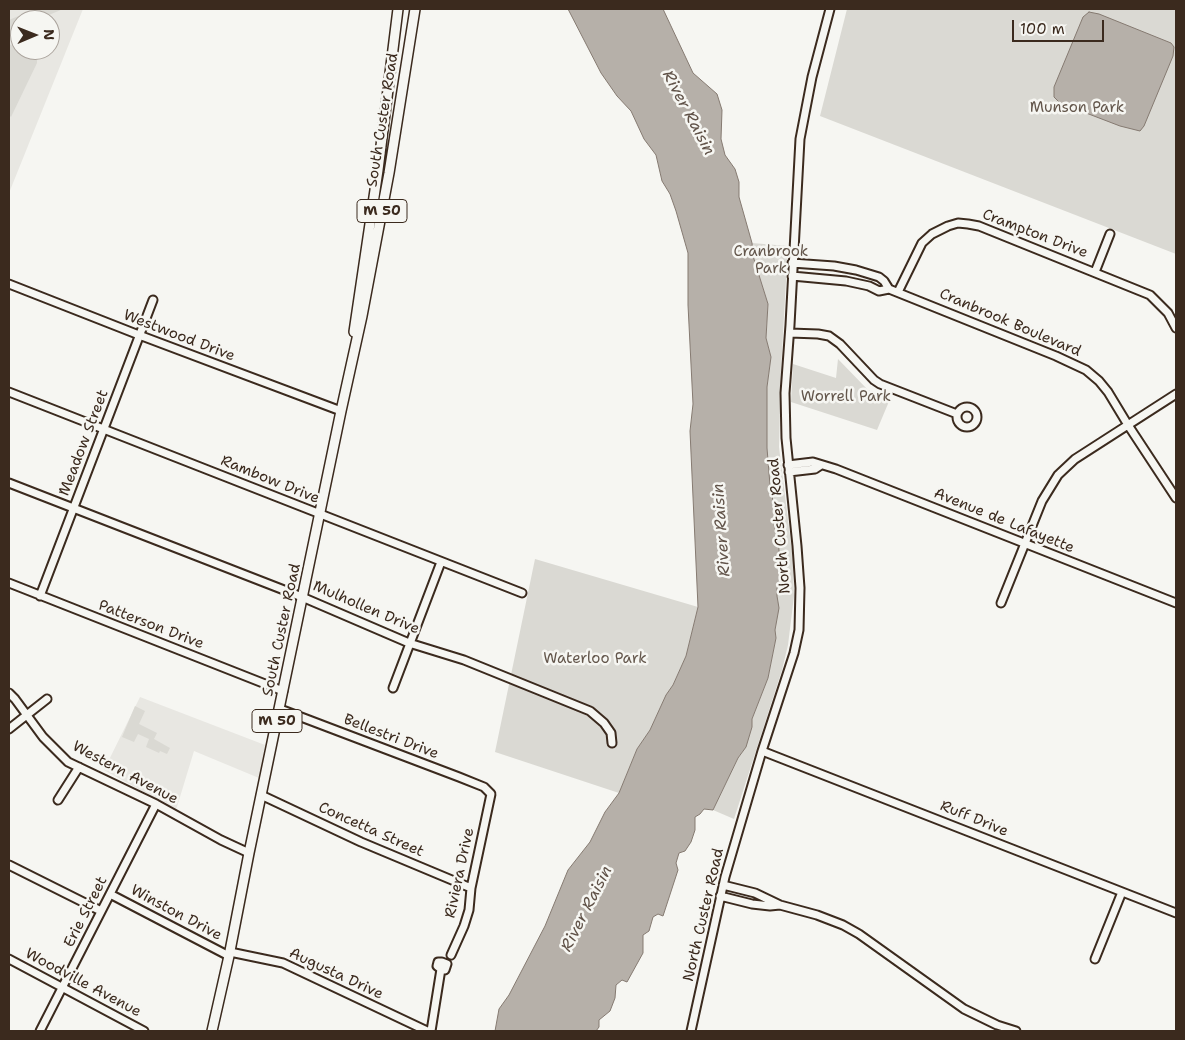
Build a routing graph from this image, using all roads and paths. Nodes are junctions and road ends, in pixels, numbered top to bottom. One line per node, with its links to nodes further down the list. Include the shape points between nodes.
1 (398, 9): 17 (main road, South Custer Road / M 50, via 378,170)
2 (415, 9): 17 (main road, South Custer Road / M 50, via 379,229)
3 (830, 9): 5 (street, North Custer Road, via 800,139)
4 (1110, 234): 6 (street)
5 (792, 263): 7 (street, North Custer Road); 9 (street, Cranbrook Boulevard, via 856,270 879,277)
6 (1095, 272): 10 (street, Crampton Drive, via 979,226 958,224 940,230 922,243); 12 (street, Crampton Drive, via 1150,295 1168,313)
7 (792, 276): 9 (street, Cranbrook Boulevard, via 846,281 879,291); 13 (street, North Custer Road)
8 (9, 284): 14 (street, Westwood Drive)
9 (890, 289): 10 (street, Cranbrook Boulevard)
10 (898, 292): 19 (street, Cranbrook Boulevard, via 1086,370 1103,386)
11 (153, 300): 14 (street, Meadow Street)
12 (1176, 328)
13 (790, 333): 18 (street, via 829,336 880,384); 21 (street, North Custer Road, via 784,414)
14 (139, 336): 17 (street, Westwood Drive); 20 (street, Meadow Street)
15 (9, 392): 20 (street, Rambow Drive)
16 (1176, 394): 19 (street)
17 (341, 411): 25 (main road, South Custer Road / M 50)
18 (958, 414)
19 (1128, 426): 23 (street, Cranbrook Boulevard); 26 (street, via 1065,467 1047,490)
20 (104, 428): 24 (street, Meadow Street); 25 (street, Rambow Drive)
21 (789, 469): 26 (street, Avenue de Lafayette, via 813,462 836,469); 43 (street, North Custer Road, via 800,580 798,630 794,653)
22 (9, 483): 24 (street, Mulhollen Drive)
23 (1176, 498)
24 (74, 508): 30 (street, Meadow Street); 31 (street, Mulhollen Drive)
25 (320, 514): 27 (street, Rambow Drive); 31 (main road, South Custer Road / M 50)
26 (1025, 544): 32 (street); 33 (street, Avenue de Lafayette)
27 (440, 562): 29 (street, Rambow Drive); 34 (street)
28 (9, 584): 30 (street, Patterson Drive)
29 (522, 593)
30 (40, 596): 36 (street, Patterson Drive)
31 (302, 596): 34 (street, Mulhollen Drive); 36 (main road, South Custer Road / M 50)
32 (1001, 603)
33 (1176, 603)
34 (409, 643): 35 (street); 42 (street, Mulhollen Drive, via 464,660 590,711 611,733)
35 (393, 688)
36 (283, 691): 39 (main road, South Custer Road / M 50)
37 (9, 693): 40 (street, Western Avenue)
38 (47, 699): 40 (street)
39 (280, 709): 45 (street, Bellestri Drive, via 484,787); 46 (main road, South Custer Road / M 50)
40 (28, 715): 41 (street); 44 (street, Western Avenue, via 51,746)
41 (9, 728)
42 (612, 743)
43 (762, 751): 51 (street, North Custer Road); 53 (street, Ruff Drive)
44 (80, 768): 47 (street); 48 (street, Western Avenue)
45 (491, 794): 52 (street, Riviera Drive)
46 (261, 795): 49 (main road, South Custer Road / M 50); 52 (street, Concetta Street)
47 (58, 800)
48 (156, 804): 49 (street, Western Avenue); 54 (street, Erie Street)
49 (249, 853): 59 (main road, South Custer Road / M 50)
50 (9, 866): 57 (street)
51 (723, 885): 55 (street, North Custer Road); 56 (street)
52 (471, 888): 60 (street, Riviera Drive, via 469,910)
53 (1122, 892): 58 (street, Ruff Drive); 62 (street)
54 (110, 894): 57 (street, Erie Street); 59 (street, Winston Drive)
55 (720, 896): 56 (street, via 752,904); 69 (street, North Custer Road)
56 (780, 905): 70 (street, via 843,924 964,1009)
57 (101, 911): 64 (street, Erie Street)
58 (1176, 913)
59 (230, 954): 67 (main road, South Custer Road / M 50); 68 (street, Augusta Drive, via 283,963)
60 (451, 955)
61 (9, 959): 64 (street, Woodville Avenue)
62 (1095, 959)
63 (440, 969): 68 (street)
64 (62, 987): 65 (street, Erie Street); 66 (street, Woodville Avenue)
65 (40, 1031)
66 (144, 1031)
67 (212, 1031)
68 (429, 1031)
69 (691, 1031)
70 (1016, 1031)

